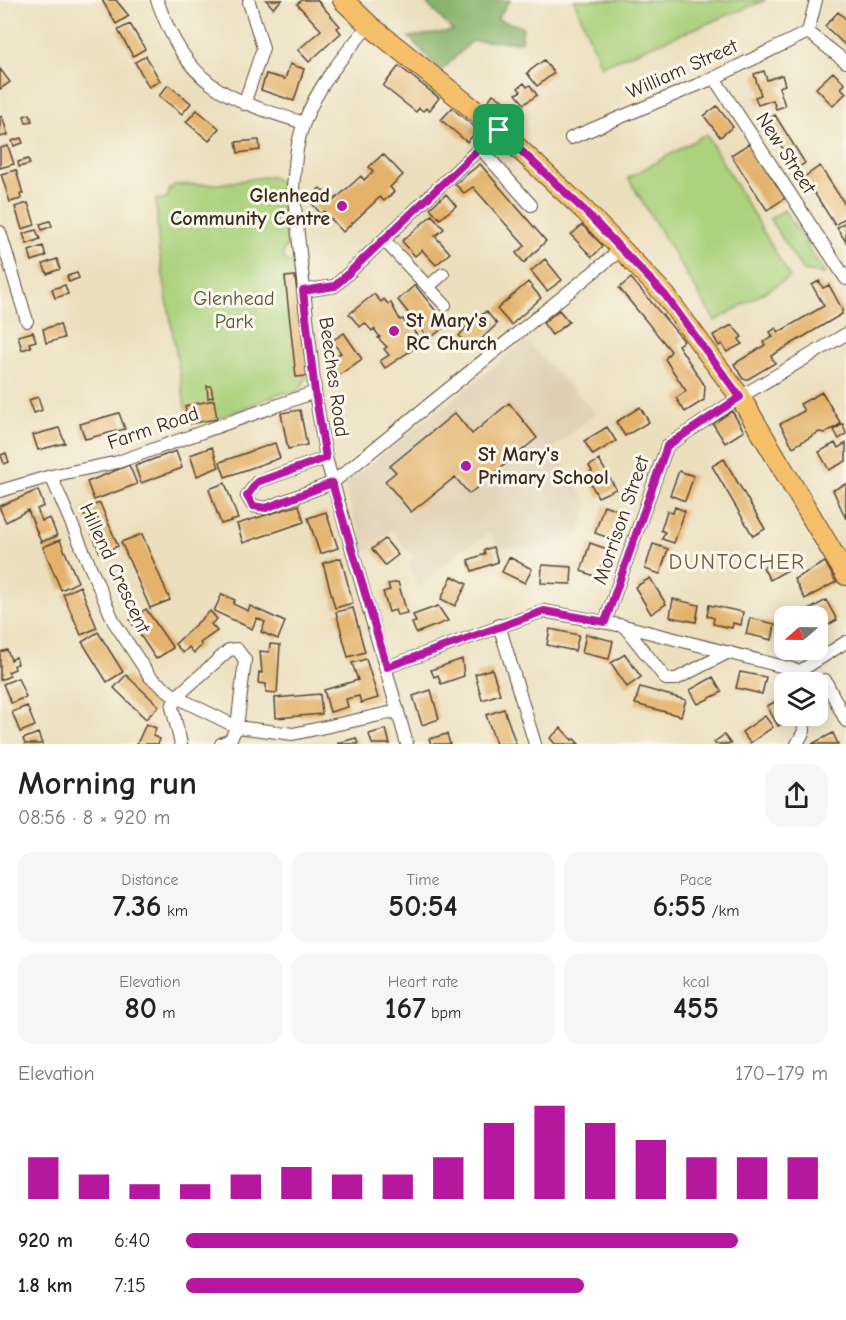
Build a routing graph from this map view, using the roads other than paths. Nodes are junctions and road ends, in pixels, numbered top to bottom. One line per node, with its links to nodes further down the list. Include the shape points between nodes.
1 (157, 0): 9 (street, via 175,43 190,66)
2 (343, 0): 5 (main road)
3 (816, 0): 6 (street)
4 (249, 2): 9 (street, via 263,48)
5 (369, 25): 10 (street, Beeches Road, via 332,72); 11 (main road)
6 (808, 33): 7 (street); 8 (street, William Street)
7 (846, 62)
8 (714, 78): 12 (street, William Street); 19 (street, New Street)
9 (244, 104): 10 (street)
10 (304, 123): 21 (street, Beeches Road, via 293,188)
11 (499, 130): 13 (street); 17 (main road)
12 (571, 138)
13 (481, 149): 14 (street); 16 (street)
14 (531, 205)
15 (0, 232): 23 (street)
16 (384, 240): 20 (street); 21 (street, via 335,286)
17 (623, 248): 26 (main road, via 665,295); 29 (street)
18 (443, 274): 20 (street)
19 (846, 279)
20 (428, 287): 22 (street)
21 (303, 291): 25 (street, Beeches Road)
22 (445, 305)
23 (27, 321)
24 (846, 334): 26 (street, Morrison Street)
25 (315, 392): 27 (street, Beeches Road); 28 (street, Farm Road, via 118,462)
26 (740, 397): 31 (main road); 32 (street, Morrison Street, via 667,446)
27 (326, 458): 29 (street, Beeches Road); 29 (street, via 257,482 247,496 253,506 266,508)
28 (51, 476): 30 (street, Farm Road); 41 (street, Hillend Crescent, via 114,622 150,676)
29 (332, 483): 37 (street, Beeches Road)
30 (0, 491)
31 (846, 575)
32 (605, 622): 33 (street, via 544,611); 34 (street)
33 (499, 625): 37 (street); 49 (street)
34 (624, 626): 36 (street); 36 (street, via 666,680 676,679)
35 (846, 642): 39 (street)
36 (729, 652): 38 (street)
37 (387, 667): 42 (street, Beeches Road)
38 (786, 672)
39 (807, 672)
40 (828, 686): 43 (street)
41 (176, 697): 45 (street, Hillend Crescent); 45 (street, via 229,650 237,649 245,660); 46 (street, via 172,707)
42 (398, 711): 45 (street, Hillend Crescent, via 292,734); 48 (street, Beeches Road)
43 (846, 721)
44 (804, 726): 50 (street)
45 (237, 728): 47 (street, via 230,740)
46 (181, 744)
47 (221, 744)
48 (407, 744)
49 (535, 744)
50 (797, 744)

